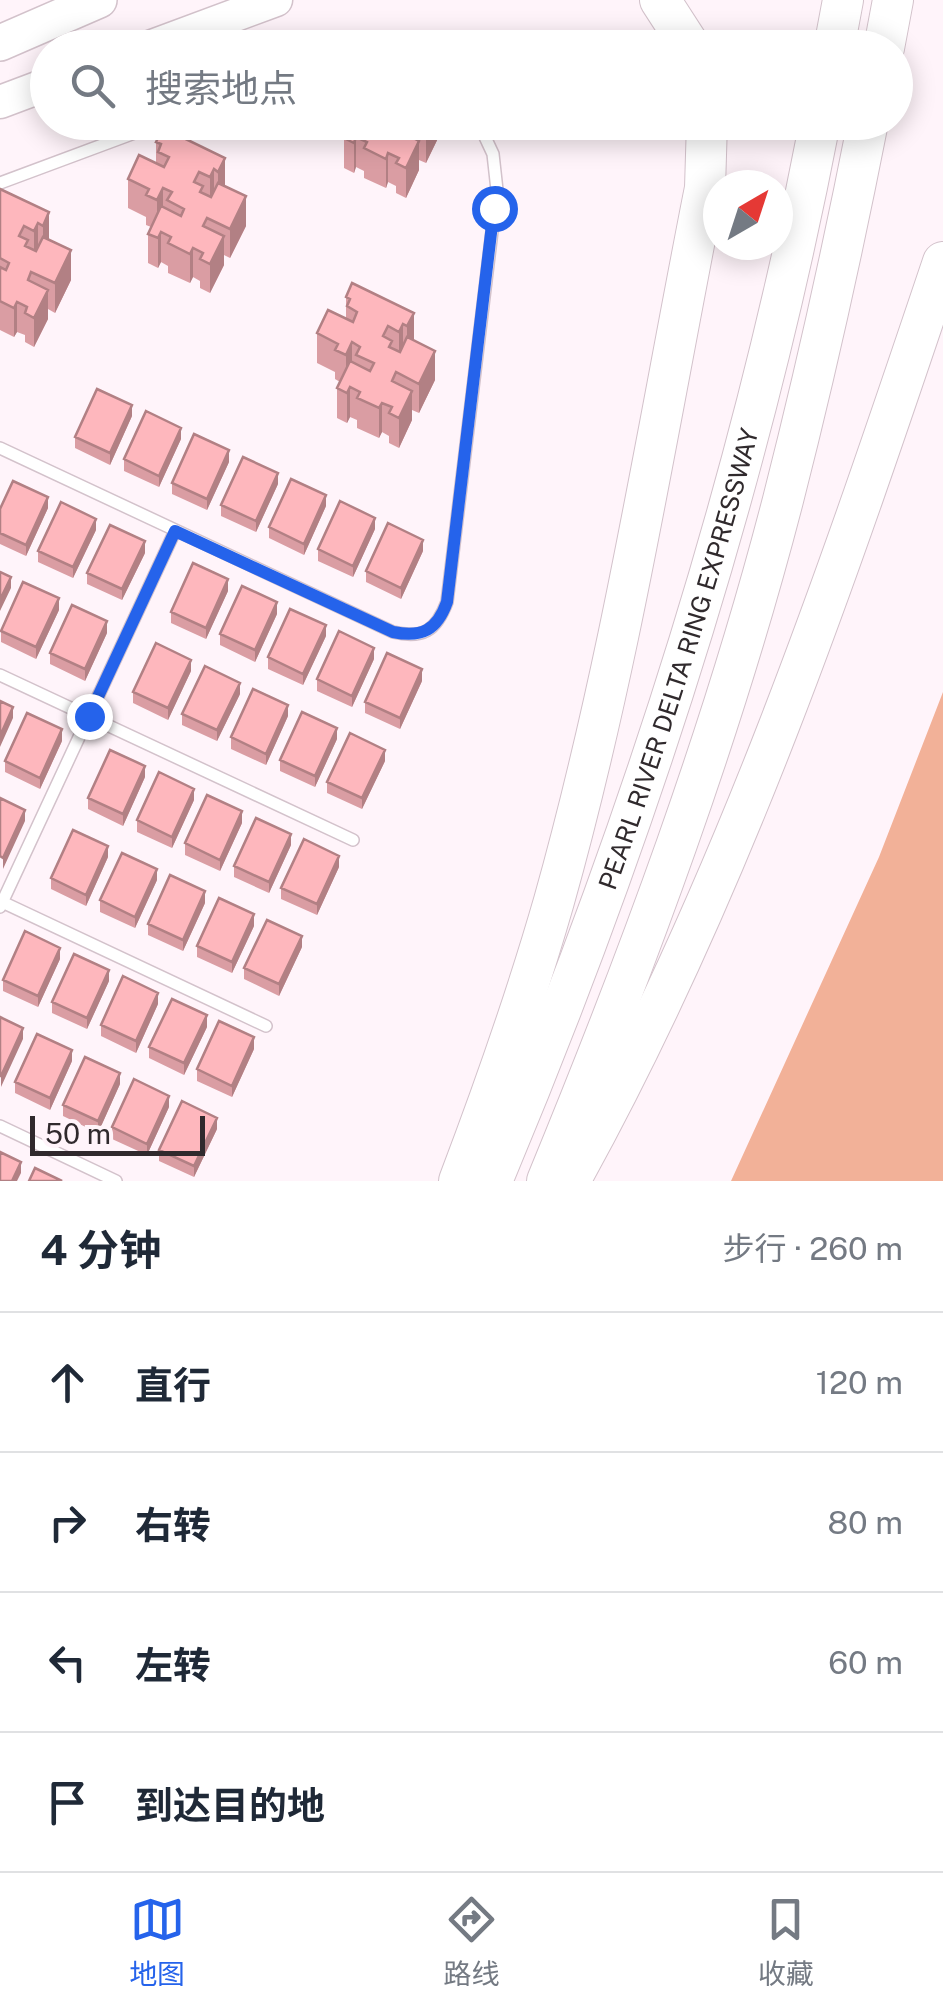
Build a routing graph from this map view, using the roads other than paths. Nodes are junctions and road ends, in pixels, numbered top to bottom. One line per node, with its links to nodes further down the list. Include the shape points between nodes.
1 (99, 0): 10 (main road)
2 (660, 0): 7 (highway)
3 (843, 0): 8 (highway)
4 (893, 0): 9 (highway)
5 (263, 3): 6 (main road)
6 (193, 30)
7 (679, 30)
8 (837, 30)
9 (887, 30)
10 (0, 43)
11 (30, 91): 12 (main road)
12 (0, 102)
13 (115, 140): 18 (lane)
14 (486, 140): 21 (lane, via 497,190 440,619 410,636 393,632)
15 (706, 140): 29 (highway, via 704,188 587,768 554,900)
16 (816, 140): 30 (highway, PEARL RIVER DELTA RING EXPRESSWAY, via 746,442 688,646 574,974)
17 (864, 140): 31 (highway, PEARL RIVER DELTA RING EXPRESSWAY, via 783,502 736,658 668,865)
18 (0, 182)
19 (943, 262): 32 (highway, via 846,550 749,802 616,1097)
20 (0, 448): 21 (lane)
21 (175, 531): 23 (lane)
22 (0, 675): 23 (lane)
23 (89, 716): 24 (lane); 25 (lane)
24 (353, 840)
25 (1, 903): 26 (lane)
26 (266, 1026)
27 (0, 1126): 28 (lane)
28 (116, 1181)
29 (460, 1181)
30 (492, 1181)
31 (548, 1181)
32 (570, 1181)

